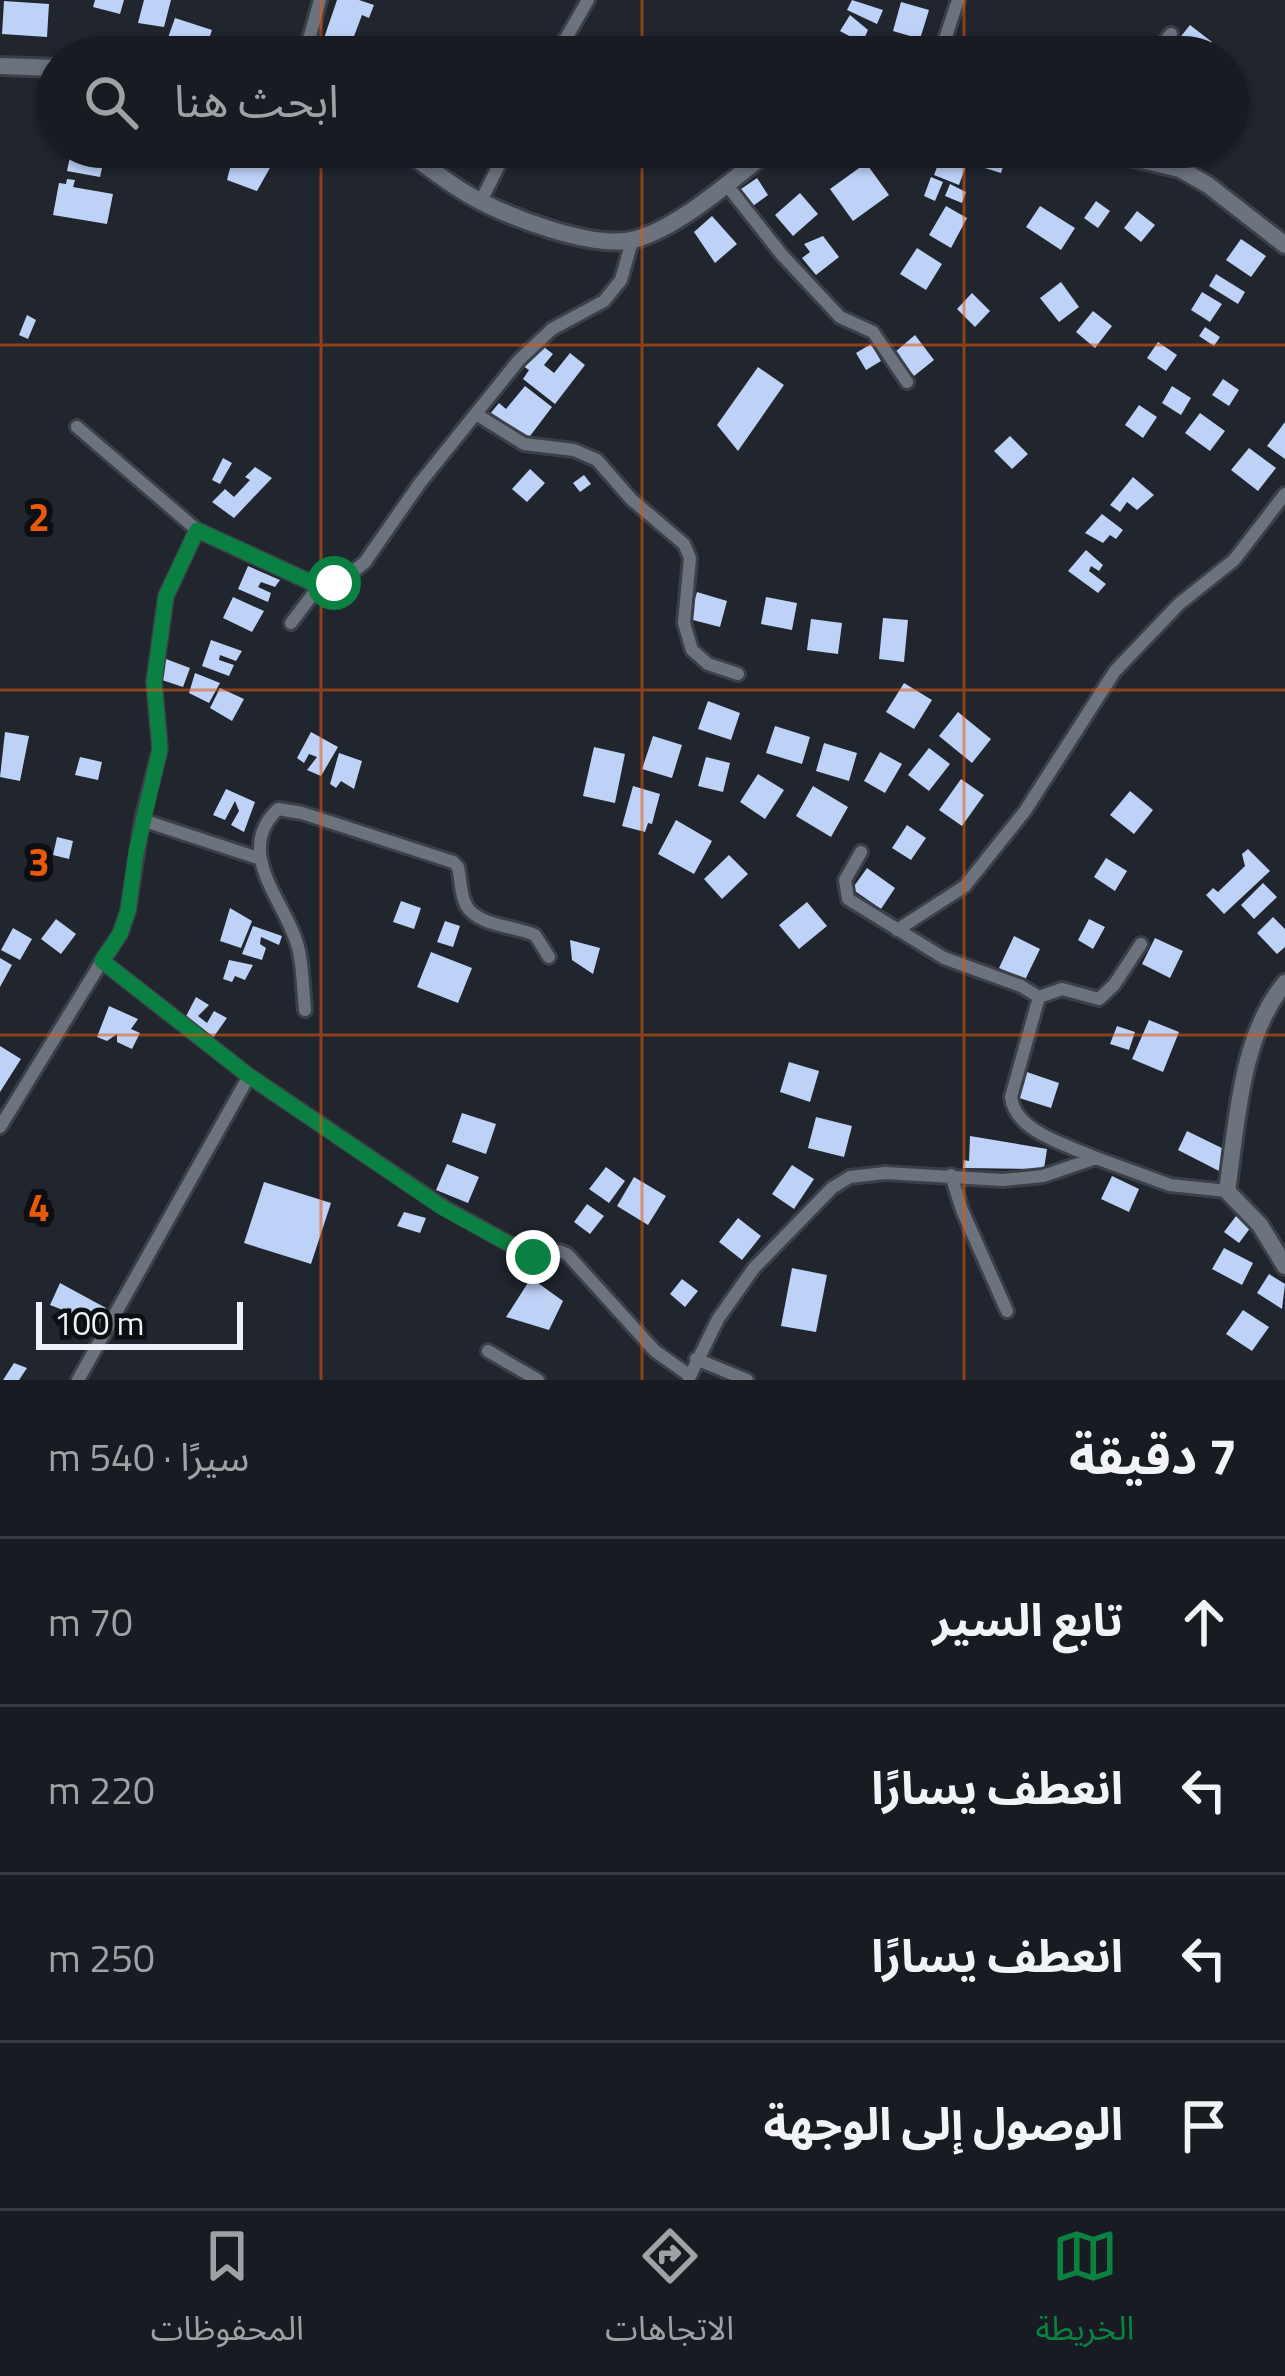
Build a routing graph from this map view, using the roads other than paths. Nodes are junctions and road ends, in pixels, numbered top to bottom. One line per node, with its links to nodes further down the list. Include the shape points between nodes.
1 (320, 0): 4 (street)
2 (588, 0): 5 (street)
3 (958, 0): 6 (street)
4 (310, 36)
5 (567, 36)
6 (946, 36)
7 (0, 66): 8 (street)
8 (36, 67)
9 (432, 168): 14 (street)
10 (498, 168): 14 (street)
11 (747, 168): 13 (street)
12 (1172, 168): 16 (street, via 1208,185)
13 (726, 184): 15 (street); 17 (street, via 840,317 873,332)
14 (481, 201): 15 (street, via 539,225)
15 (632, 241): 18 (street, via 621,280 604,301 552,328)
16 (1285, 245)
17 (907, 382)
18 (476, 414): 22 (street, via 365,562); 24 (street, via 524,444 596,460 684,544 692,650)
19 (77, 427): 21 (street)
20 (1285, 494): 28 (street, via 1234,560 1115,671 1036,796 965,886)
21 (197, 530): 22 (street); 25 (street, via 159,632 160,749)
22 (319, 586): 23 (street)
23 (292, 623)
24 (738, 674)
25 (142, 820): 27 (street); 31 (street, via 128,911)
26 (861, 852): 28 (street, via 844,880 848,898)
27 (258, 858): 30 (street, via 272,813 286,808 453,862 470,911 536,935); 34 (street, via 300,952)
28 (897, 930): 33 (street)
29 (1141, 944): 33 (street, via 1099,999 1062,989)
30 (549, 957)
31 (102, 961): 35 (street); 36 (street)
32 (1285, 983): 39 (street, via 1250,1054)
33 (1039, 997): 37 (street, via 1013,1110)
34 (305, 1010)
35 (249, 1076): 44 (street, via 507,1244 533,1257 567,1254); 45 (street)
36 (0, 1127)
37 (1096, 1158): 38 (street, via 1043,1176); 39 (street, via 1170,1185)
38 (951, 1175): 41 (street); 43 (street, via 867,1173 832,1188 754,1268)
39 (1227, 1191): 40 (street)
40 (1285, 1266)
41 (1007, 1311)
42 (488, 1351): 46 (street)
43 (696, 1359): 44 (street); 47 (street)
44 (689, 1378)
45 (78, 1380)
46 (538, 1380)
47 (747, 1380)

